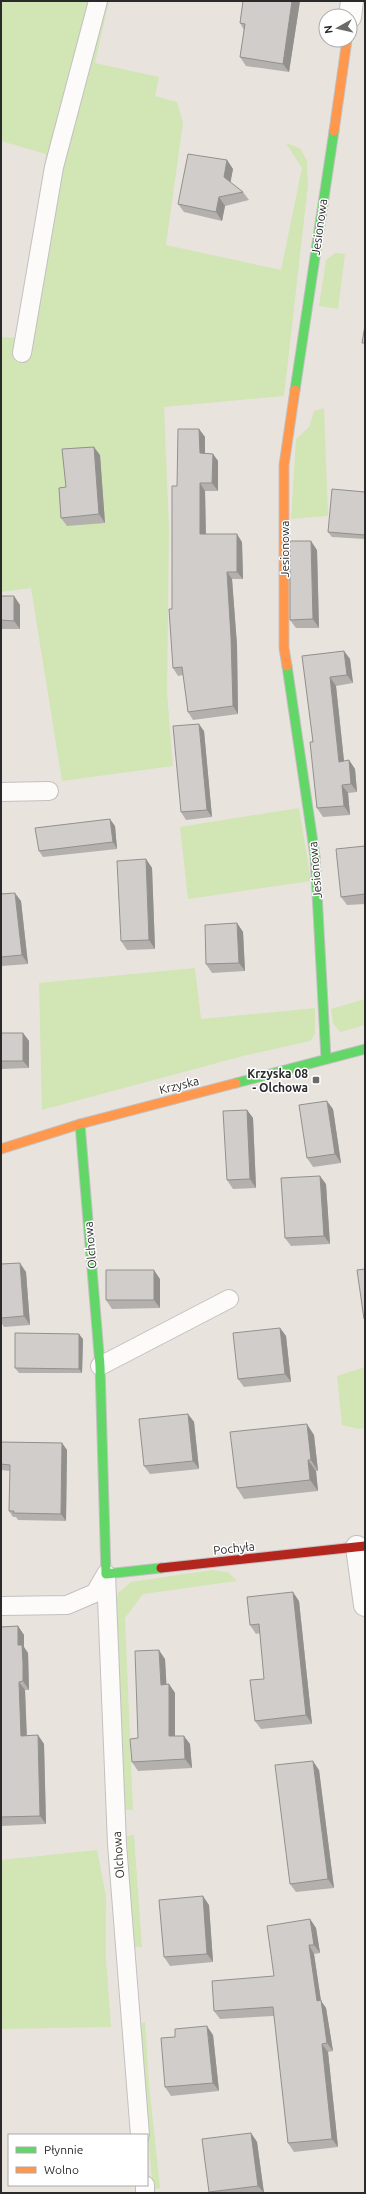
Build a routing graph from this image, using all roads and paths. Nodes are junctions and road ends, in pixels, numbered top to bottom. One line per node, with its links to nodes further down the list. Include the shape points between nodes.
1 (98, 1): 3 (lane, via 54,167)
2 (345, 48): 7 (street, Jesionowa, via 284,465 284,648 315,856)
3 (22, 353)
4 (1, 792): 5 (lane)
5 (49, 792)
6 (365, 1049): 7 (street, Krzyska)
7 (326, 1059): 8 (street, Krzyska)
8 (80, 1124): 9 (street, Krzyska); 11 (street, Olchowa)
9 (1, 1149)
10 (229, 1299): 11 (lane)
11 (100, 1366): 13 (street, Olchowa)
12 (361, 1547): 13 (street, Pochyła); 14 (street)
13 (106, 1574): 15 (lane, via 95,1594 67,1605); 16 (lane, Olchowa, via 117,1844)
14 (365, 1605)
15 (1, 1606)
16 (140, 2134)

